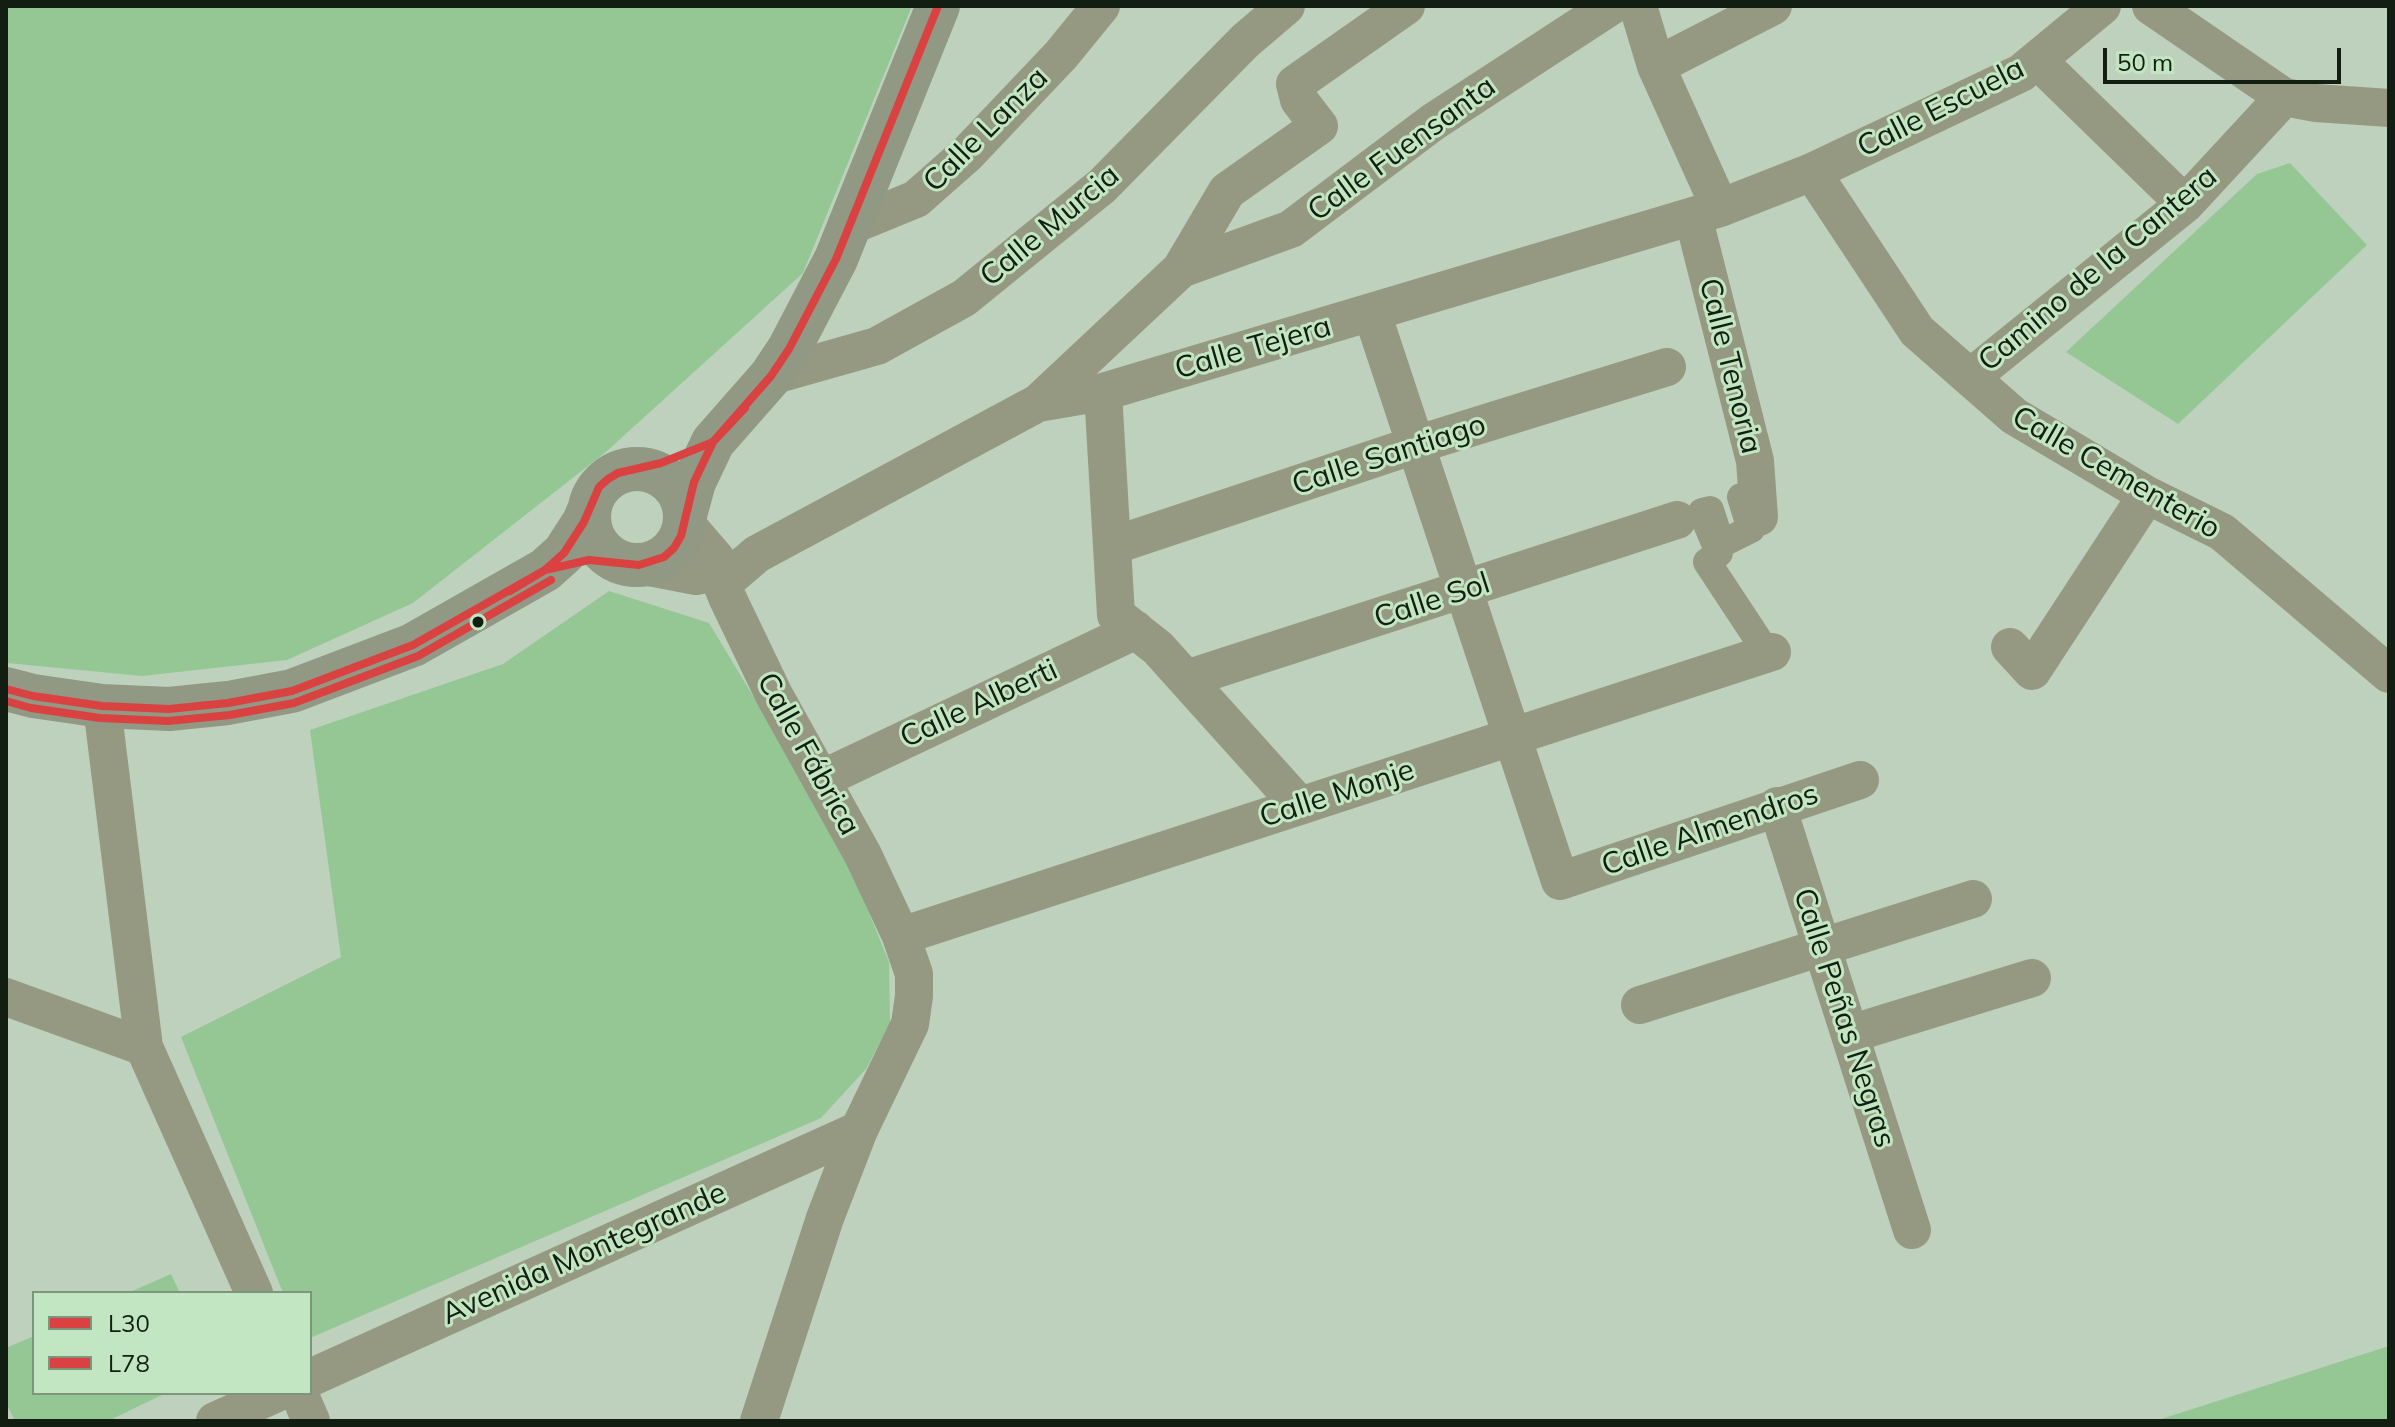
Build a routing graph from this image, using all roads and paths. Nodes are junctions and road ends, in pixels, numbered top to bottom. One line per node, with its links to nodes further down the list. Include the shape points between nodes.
1 (938, 6): 17 (main road)
2 (1101, 6): 17 (street, Calle Lanza, via 967,154 916,199)
3 (1286, 6): 21 (street, Calle Murcia, via 1102,186 964,298 877,346)
4 (1406, 6): 18 (street, via 1295,84 1299,100 1319,126 1227,191)
5 (1611, 6): 18 (street, Calle Fuensanta, via 1433,122 1291,229)
6 (1638, 6): 11 (street, Calle Tenoria)
7 (1773, 6): 11 (street)
8 (2102, 6): 10 (street, Calle Escuela)
9 (2151, 6): 12 (street)
10 (2037, 60): 14 (street, Calle Escuela, via 2021,73); 15 (street)
11 (1656, 66): 16 (street, Calle Tenoria)
12 (2284, 97): 13 (street); 15 (street, Camino de la Cantera)
13 (2389, 108)
14 (1812, 172): 16 (street, Calle Tejera); 22 (street, Calle Cementerio, via 1917,331)
15 (2185, 204): 22 (street, Camino de la Cantera)
16 (1706, 212): 19 (street, Calle Tejera); 30 (street, Calle Tenoria, via 1755,461)
17 (850, 226): 21 (main road, via 801,328)
18 (1181, 269): 24 (street)
19 (1372, 313): 23 (street, Calle Tejera); 26 (street)
20 (1667, 367): 26 (street, Calle Santiago)
21 (771, 376): 25 (main road)
22 (1971, 377): 28 (street, Calle Cementerio, via 2014,416)
23 (1103, 392): 24 (street, Calle Tejera); 33 (street)
24 (1038, 403): 36 (street, Calle Tejera)
25 (713, 442): 27 (main road); 31 (main road, via 694,482)
26 (1415, 445): 33 (street, Calle Santiago); 37 (street)
27 (641, 469): 29 (main road, via 608,479); 31 (main road, via 662,476 679,493)
28 (2147, 495): 39 (street, via 2032,671); 41 (street, Calle Cementerio, via 2222,532)
29 (590, 508): 34 (main road, via 600,548); 35 (main road, via 564,553)
30 (1759, 517): 40 (street, via 1750,495 1740,497 1751,529 1721,544 1710,510 1702,512 1719,553 1707,562)
31 (685, 519): 34 (main road, via 674,548 664,557); 36 (street, Calle Fábrica, via 716,559)
32 (1677, 520): 37 (street, Calle Sol)
33 (1112, 546): 38 (street, via 1116,615)
34 (628, 563): 35 (main road, via 589,560); 36 (street)
35 (545, 570): 44 (main road, via 413,645 292,691 169,709)
36 (720, 578): 46 (street, Calle Fábrica, via 774,695)
37 (1463, 591): 42 (street, Calle Sol); 45 (street)
38 (1136, 630): 42 (street); 46 (street, Calle Alberti)
39 (2010, 647)
40 (1770, 652): 45 (street, Calle Monje)
41 (2389, 674)
42 (1186, 679): 48 (street)
43 (6, 689): 44 (main road)
44 (102, 706): 57 (street)
45 (1513, 737): 48 (street, Calle Monje); 49 (street, Calle Almendros, via 1560,881)
46 (822, 779): 51 (street, Calle Fábrica)
47 (1860, 780): 49 (street, Calle Almendros)
48 (1300, 806): 51 (street, Calle Monje)
49 (1777, 806): 52 (street, Calle Peñas Negras)
50 (1973, 899): 52 (street)
51 (901, 936): 58 (street, Calle Fábrica, via 914,974 910,1024)
52 (1822, 948): 55 (street); 56 (street, Calle Peñas Negras)
53 (2032, 978): 56 (street)
54 (6, 997): 57 (street)
55 (1640, 1005)
56 (1850, 1034): 59 (street, Calle Peñas Negras)
57 (144, 1047): 60 (street)
58 (859, 1130): 61 (street, Avenida Montegrande); 66 (street, Calle Fábrica)
59 (1912, 1230)
60 (253, 1291)
61 (312, 1377)
62 (273, 1395): 64 (street)
63 (300, 1395): 65 (street)
64 (215, 1421)
65 (311, 1421)
66 (759, 1421)

